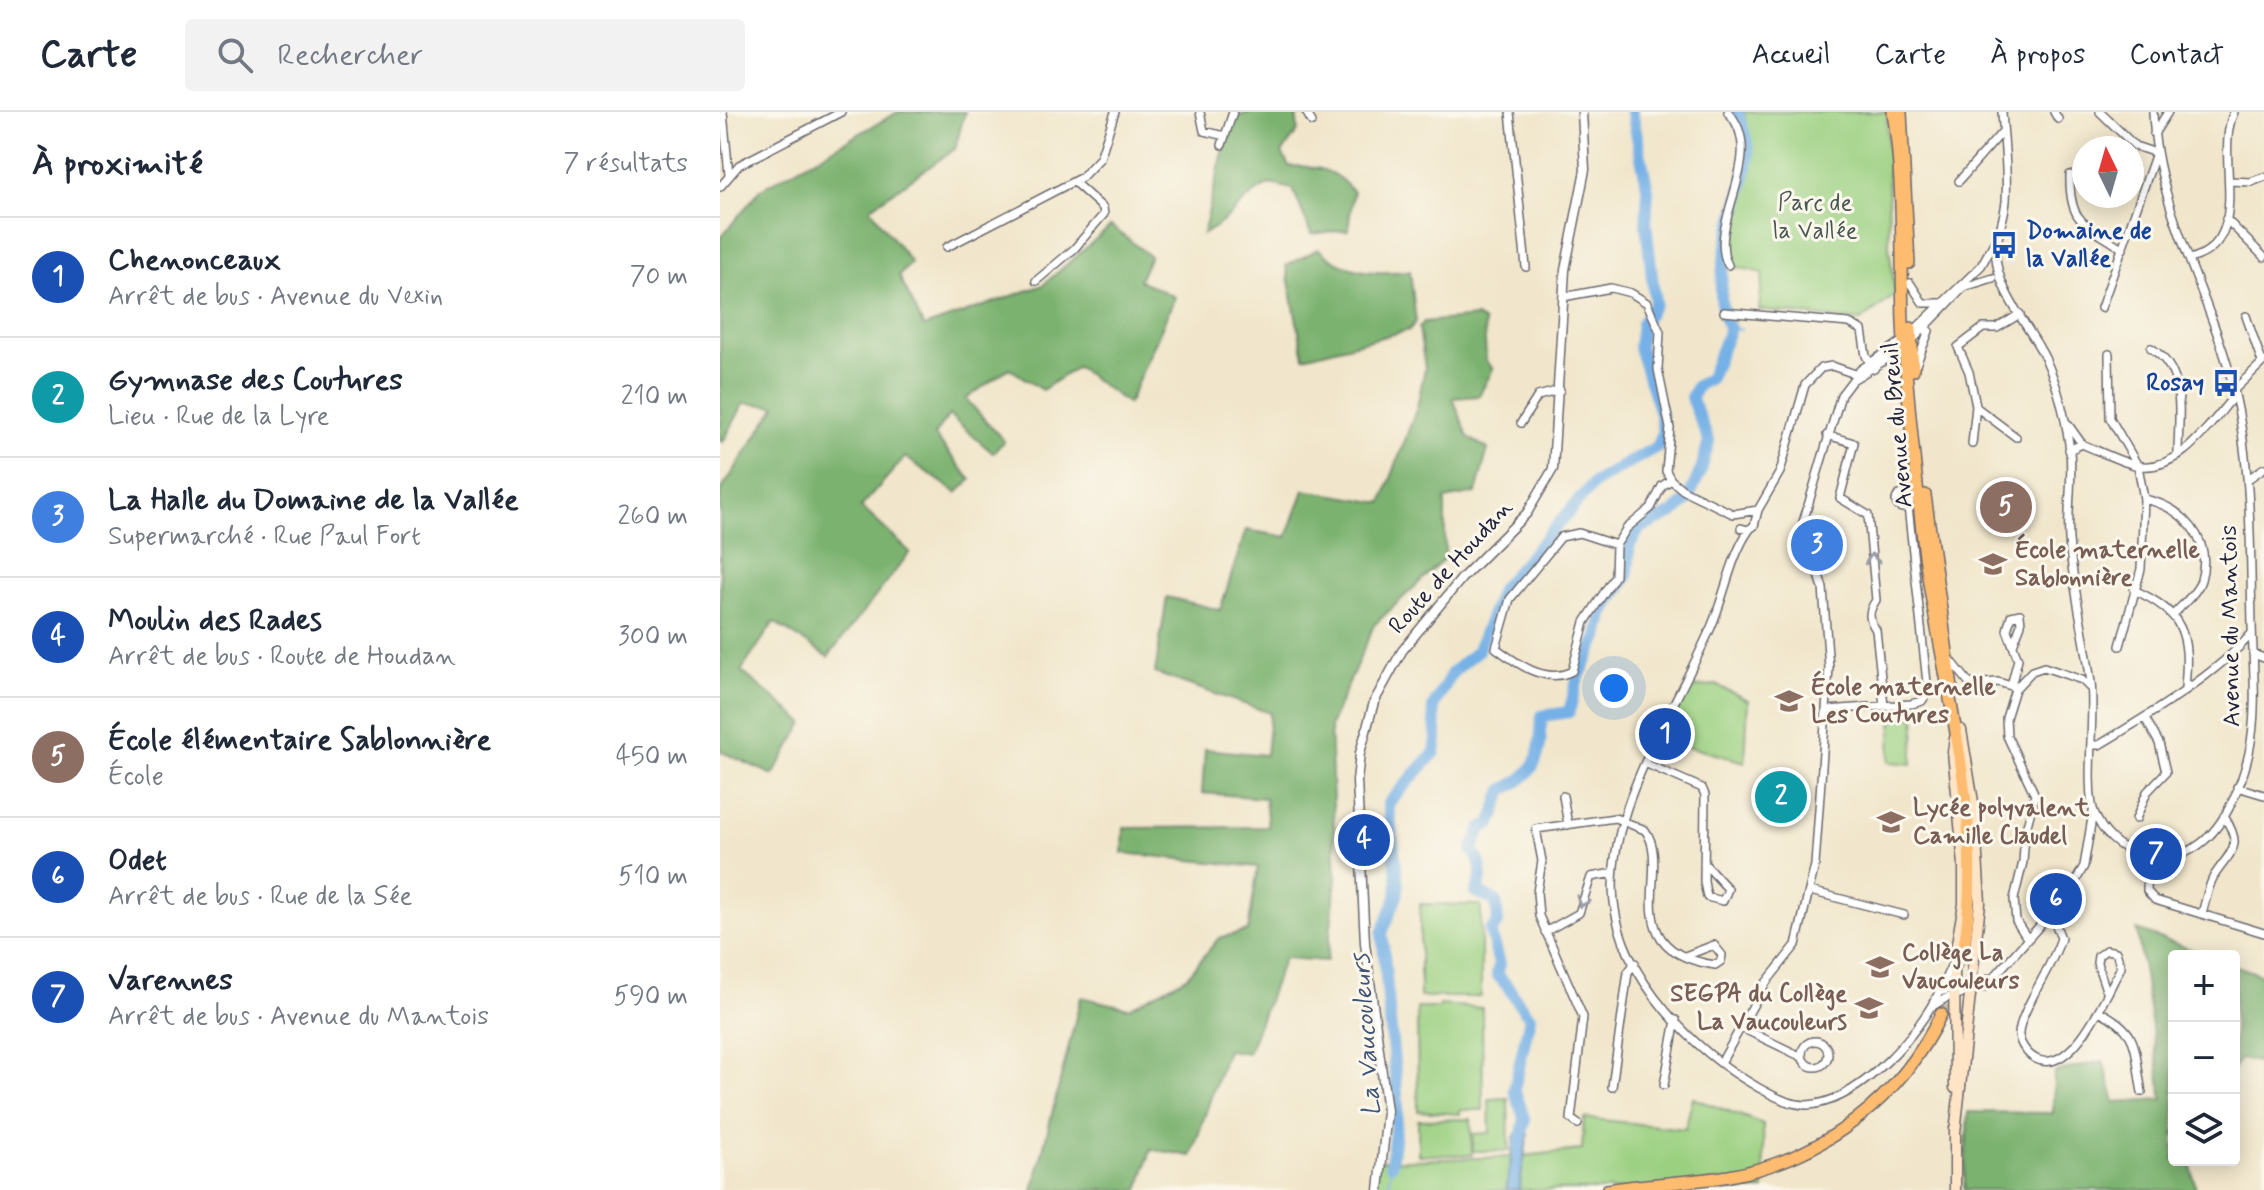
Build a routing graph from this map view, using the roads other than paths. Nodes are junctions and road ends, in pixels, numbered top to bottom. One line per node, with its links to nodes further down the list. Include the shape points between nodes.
1 (723, 112): 21 (street)
2 (841, 112): 21 (street)
3 (1115, 112): 26 (street, via 1100,158)
4 (1200, 112): 5 (street, via 1204,131 1224,140)
5 (1233, 112)
6 (1306, 112): 17 (street)
7 (1510, 112): 36 (street)
8 (1582, 112): 42 (street, Route de Houdan, via 1585,170)
9 (1728, 112): 34 (street, via 1745,157 1732,196 1723,256)
10 (1893, 112): 49 (main road)
11 (1901, 112): 40 (main road, Avenue du Breuil)
12 (2002, 112): 18 (street)
13 (2100, 112): 20 (street, via 2135,146)
14 (2153, 112): 19 (street)
15 (2168, 112): 19 (street)
16 (2234, 112): 25 (street, via 2226,134)
17 (1312, 122)
18 (2003, 131): 24 (street); 29 (street, via 2006,199)
19 (2154, 134): 20 (street)
20 (2156, 153): 31 (street); 33 (street, Avenue du Mantois)
21 (729, 175): 27 (street)
22 (2070, 175): 31 (street, via 2069,206 2080,220)
23 (2264, 177): 25 (street)
24 (1959, 181)
25 (2231, 181): 28 (street)
26 (1074, 182): 30 (street); 39 (street, via 1104,214)
27 (720, 187)
28 (2226, 219): 32 (street); 33 (street, via 2205,255)
29 (2001, 228): 35 (street); 37 (street)
30 (947, 247)
31 (2123, 249): 44 (street)
32 (2264, 257)
33 (2190, 259): 59 (street, Avenue du Mantois)
34 (1728, 265)
35 (1982, 265): 37 (street, via 1990,261); 38 (street, via 1981,274); 43 (street)
36 (1526, 267)
37 (1998, 267): 38 (street); 41 (street)
38 (1991, 278): 41 (street); 48 (street, via 1964,287)
39 (1036, 281)
40 (1910, 283): 43 (street, via 1923,303); 49 (main road, Avenue du Breuil)
41 (2004, 286): 46 (street)
42 (1563, 297): 58 (street, Route de Houdan); 74 (street, via 1611,288 1631,293 1655,315 1660,390 1670,428 1666,471)
43 (1943, 302): 49 (street)
44 (2101, 308)
45 (1724, 312): 55 (street, via 1849,323 1862,330)
46 (2020, 314): 60 (street, via 1997,328 1983,328 1958,347); 63 (street, via 2044,358)
47 (2246, 316): 53 (street)
48 (1935, 321): 49 (street); 56 (street)
49 (1908, 341): 52 (street); 54 (main road, Avenue du Breuil); 55 (street); 56 (main road, Avenue du Breuil)
50 (2151, 348): 70 (street, via 2167,358 2175,374)
51 (2109, 354): 71 (street, via 2110,418)
52 (1892, 359): 54 (street); 55 (street)
53 (2263, 362): 59 (street)
54 (1905, 364): 95 (main road, Avenue du Breuil, via 1927,568)
55 (1872, 366): 57 (street)
56 (1914, 374): 87 (main road, Avenue du Breuil)
57 (1856, 377): 65 (street, via 1841,395); 77 (street, via 1832,366 1812,375 1780,472)
58 (1560, 390): 64 (street, via 1538,396); 138 (street, Route de Houdan, via 1553,469 1544,489 1402,651 1374,702 1360,753 1365,943 1387,1111)
59 (2234, 393): 61 (street); 62 (street, Avenue du Mantois)
60 (1976, 406): 66 (street); 67 (street)
61 (2219, 413): 62 (street); 70 (street, via 2194,444)
62 (2239, 419): 73 (street, Avenue du Mantois)
63 (2066, 422): 68 (street); 69 (street)
64 (1521, 423)
65 (1827, 435): 92 (street, one-way to 65, via 1876,630 1869,620 1876,600 1868,515 1840,498 1854,443); 93 (street, via 1802,519 1803,542 1820,573)
66 (2016, 437)
67 (1972, 444)
68 (2082, 444): 69 (street); 71 (street)
69 (2069, 450): 89 (street, via 2069,539)
70 (2178, 454): 71 (street)
71 (2138, 466): 75 (street)
72 (2264, 468): 73 (street)
73 (2248, 479): 82 (street, Avenue du Mantois)
74 (1671, 480): 77 (street); 79 (street)
75 (2144, 499): 80 (street, via 2141,569); 81 (street, via 2178,511 2194,528 2202,554 2201,582)
76 (1908, 506): 92 (street, via 1928,692 1922,701)
77 (1744, 518): 78 (street); 97 (street, via 1744,539 1696,664)
78 (1755, 521)
79 (1616, 545): 79 (street, via 1615,576 1585,622 1572,671 1564,675 1525,670 1496,648 1510,599 1561,537 1579,533)
80 (2134, 590): 81 (street); 84 (street)
81 (2174, 614): 90 (street, via 2186,645)
82 (2252, 633): 85 (street); 86 (street, Avenue du Mantois)
83 (2013, 645): 91 (street, via 2018,667)
84 (2120, 646)
85 (2233, 656): 86 (street); 90 (street)
86 (2253, 656): 88 (street); 98 (street, Avenue du Mantois, via 2253,725)
87 (1949, 658): 91 (street, via 1970,684 1998,682); 95 (main road, Avenue du Breuil); 122 (main road, via 1980,864)
88 (2264, 658)
89 (2085, 677): 91 (street, via 2044,667); 96 (street)
90 (2185, 687): 94 (street)
91 (2013, 688): 117 (street, via 2007,736 2035,795 2014,899 2016,921)
92 (1884, 706): 93 (street)
93 (1827, 710): 111 (street)
94 (2145, 718): 96 (street); 103 (street, via 2166,772 2147,792)
95 (1956, 732): 118 (main road, Avenue du Breuil, via 1970,850); 120 (main road, via 1953,752 1964,891)
96 (2092, 745): 101 (street)
97 (1647, 764): 104 (street); 109 (street, via 1702,788)
98 (2237, 787): 99 (street); 102 (street, Avenue du Mantois)
99 (2264, 795)
100 (1563, 796): 105 (street)
101 (2093, 810): 106 (street); 107 (street)
102 (2224, 816): 108 (street, Avenue du Mantois, via 2191,852); 113 (street, via 2234,831 2235,848 2213,878)
103 (2136, 819)
104 (1624, 822): 105 (street, via 1615,818); 110 (street); 119 (street, via 1650,836 1653,920 1663,938)
105 (1568, 825): 115 (street, via 1536,829 1542,861 1537,892)
106 (2109, 837): 107 (street); 108 (street)
107 (2090, 844): 112 (street, via 2069,893)
108 (2148, 858): 113 (street, via 2147,891 2155,900)
109 (1704, 863): 109 (street, via 1707,897 1723,901 1728,889)
110 (1613, 873): 115 (street, one-way to 115, via 1591,877 1579,913); 121 (street, via 1617,917)
111 (1810, 891): 114 (street); 130 (street, via 1796,945 1765,984)
112 (2051, 913): 117 (street); 128 (street, via 2061,938 2020,1027 2021,1044 2038,1060 2059,1060)
113 (2202, 913): 116 (street)
114 (1904, 915)
115 (1545, 932): 136 (street, via 1583,1017 1571,1119)
116 (2264, 933)
117 (2027, 938): 122 (street, via 1985,987)
118 (1964, 947)
119 (1685, 956): 119 (street, via 1715,965 1722,955 1714,945)
120 (1954, 960): 124 (main road); 125 (street)
121 (1635, 963): 129 (street); 134 (street, via 1628,972)
122 (1969, 988): 124 (street); 137 (main road)
123 (2106, 990): 123 (street, via 2121,967 2116,952 2106,950 2097,963); 128 (street)
124 (1954, 991): 125 (street); 126 (main road); 127 (street)
125 (1939, 992): 127 (street)
126 (1955, 1009): 127 (street, via 1947,1003); 137 (main road)
127 (1936, 1011): 132 (street, via 1860,1082 1816,1104 1778,1098); 139 (main road, via 1920,1053 1884,1096 1810,1149 1741,1173)
128 (2099, 1011): 135 (street, via 2125,1024 2131,1034)
129 (1676, 1020): 132 (street); 133 (street)
130 (1742, 1028): 131 (street); 132 (street)
131 (1802, 1057)
132 (1722, 1061)
133 (1664, 1085)
134 (1612, 1087)
135 (2142, 1092)
136 (1578, 1124)
137 (1955, 1133): 140 (main road)
138 (1379, 1190)
139 (1607, 1190)
140 (1955, 1190)

